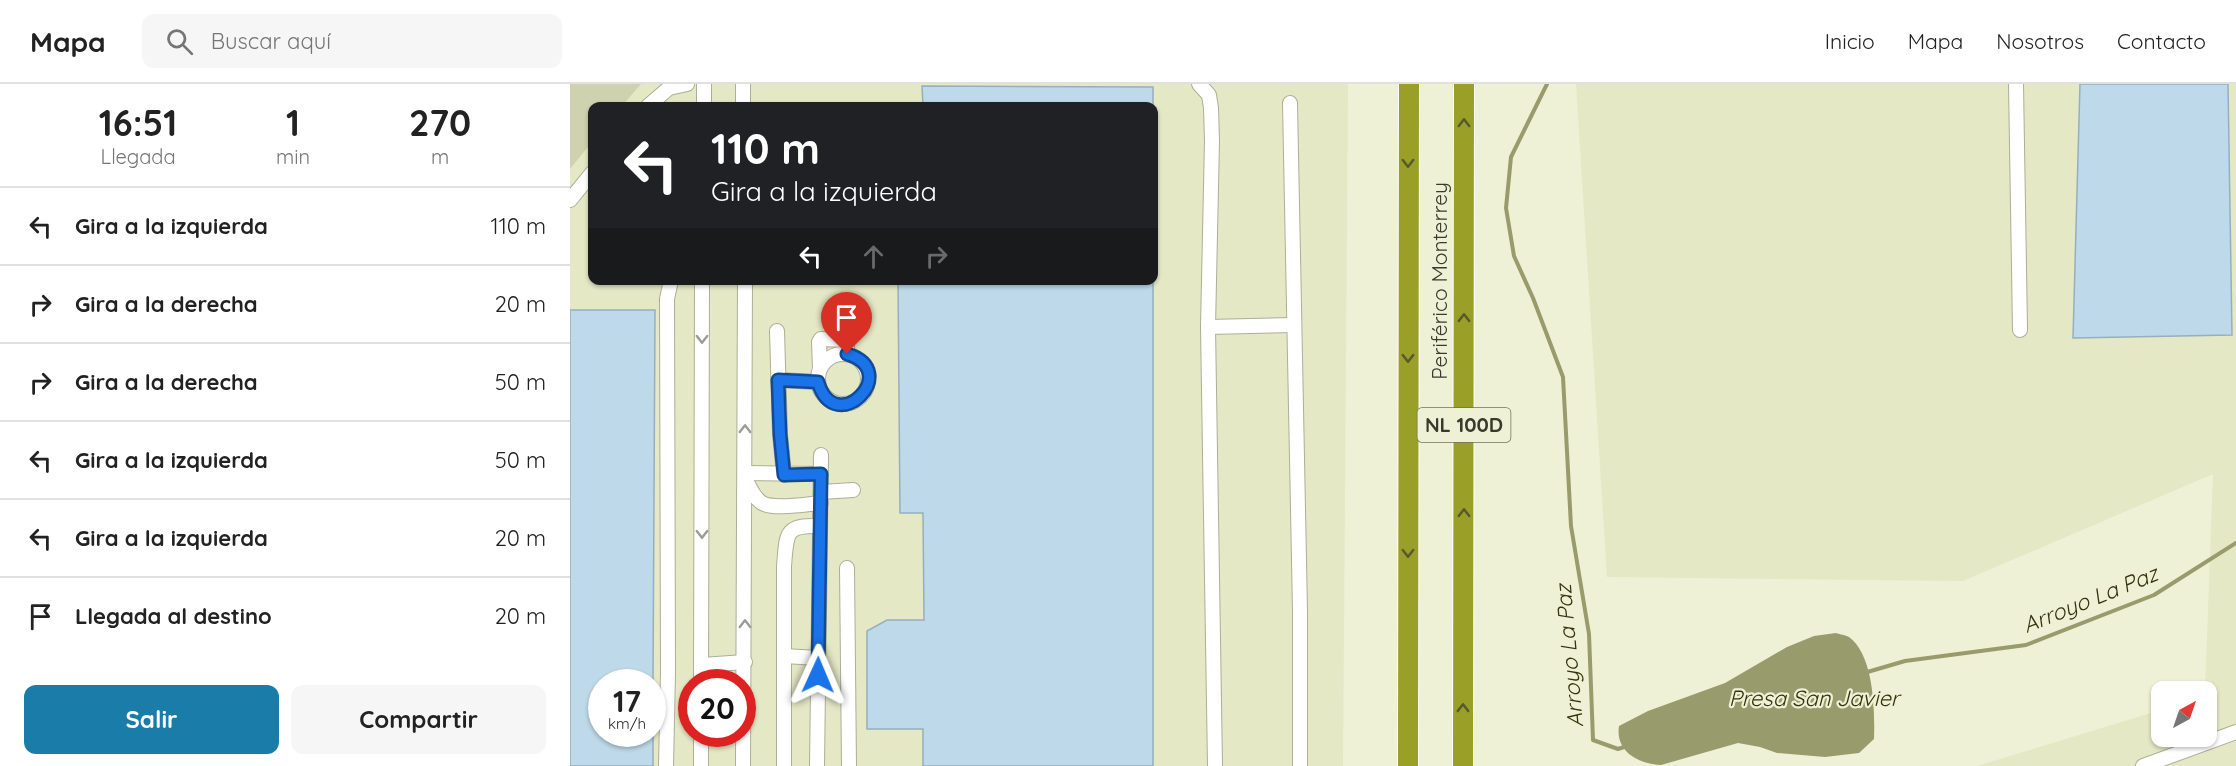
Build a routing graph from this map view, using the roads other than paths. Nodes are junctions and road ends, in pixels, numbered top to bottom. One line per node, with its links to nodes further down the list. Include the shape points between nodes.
1 (687, 84): 8 (lane, via 669,88)
2 (704, 84): 9 (lane)
3 (743, 84): 10 (lane)
4 (1199, 84): 18 (lane, via 1209,94 1211,108)
5 (1408, 84): 49 (highway, Periférico Monterrey / NL 100D, one-way to 49)
6 (1464, 84): 50 (highway, Periférico Monterrey / NL 100D, one-way to 6)
7 (2016, 84): 19 (lane)
8 (653, 102)
9 (704, 102)
10 (743, 102)
11 (1290, 103): 17 (lane)
12 (588, 178): 13 (lane)
13 (570, 200)
14 (670, 285): 41 (lane)
15 (702, 285): 37 (lane, one-way to 37)
16 (745, 285): 26 (lane, one-way to 16)
17 (1294, 325): 18 (lane); 48 (lane)
18 (1208, 327): 47 (lane)
19 (2020, 330)
20 (777, 331): 23 (lane)
21 (847, 354): 22 (lane, via 829,358); 22 (lane, via 847,340 821,339); 22 (lane, via 863,363 868,375 867,388 860,398 848,404 834,402 824,394)
22 (819, 375): 23 (lane)
23 (778, 380): 27 (lane)
24 (821, 455): 25 (lane)
25 (821, 474): 27 (lane); 29 (lane)
26 (745, 475): 27 (lane); 30 (lane, via 754,496); 31 (lane)
27 (784, 475)
28 (853, 490): 29 (lane)
29 (821, 498): 30 (lane, via 776,506); 32 (lane)
30 (763, 504): 31 (lane)
31 (745, 524): 36 (lane, one-way to 31)
32 (820, 526): 34 (lane, via 794,528 786,542); 35 (lane)
33 (847, 568): 46 (lane)
34 (784, 656): 35 (lane); 44 (lane)
35 (818, 658): 45 (lane)
36 (745, 662): 37 (lane); 43 (lane)
37 (702, 665): 38 (lane)
38 (702, 669)
39 (2236, 732): 51 (lane)
40 (701, 747): 42 (lane)
41 (666, 766)
42 (701, 766)
43 (743, 766)
44 (784, 766)
45 (817, 766)
46 (849, 766)
47 (1215, 766)
48 (1300, 766)
49 (1408, 766)
50 (1463, 766)
51 (2143, 766)

